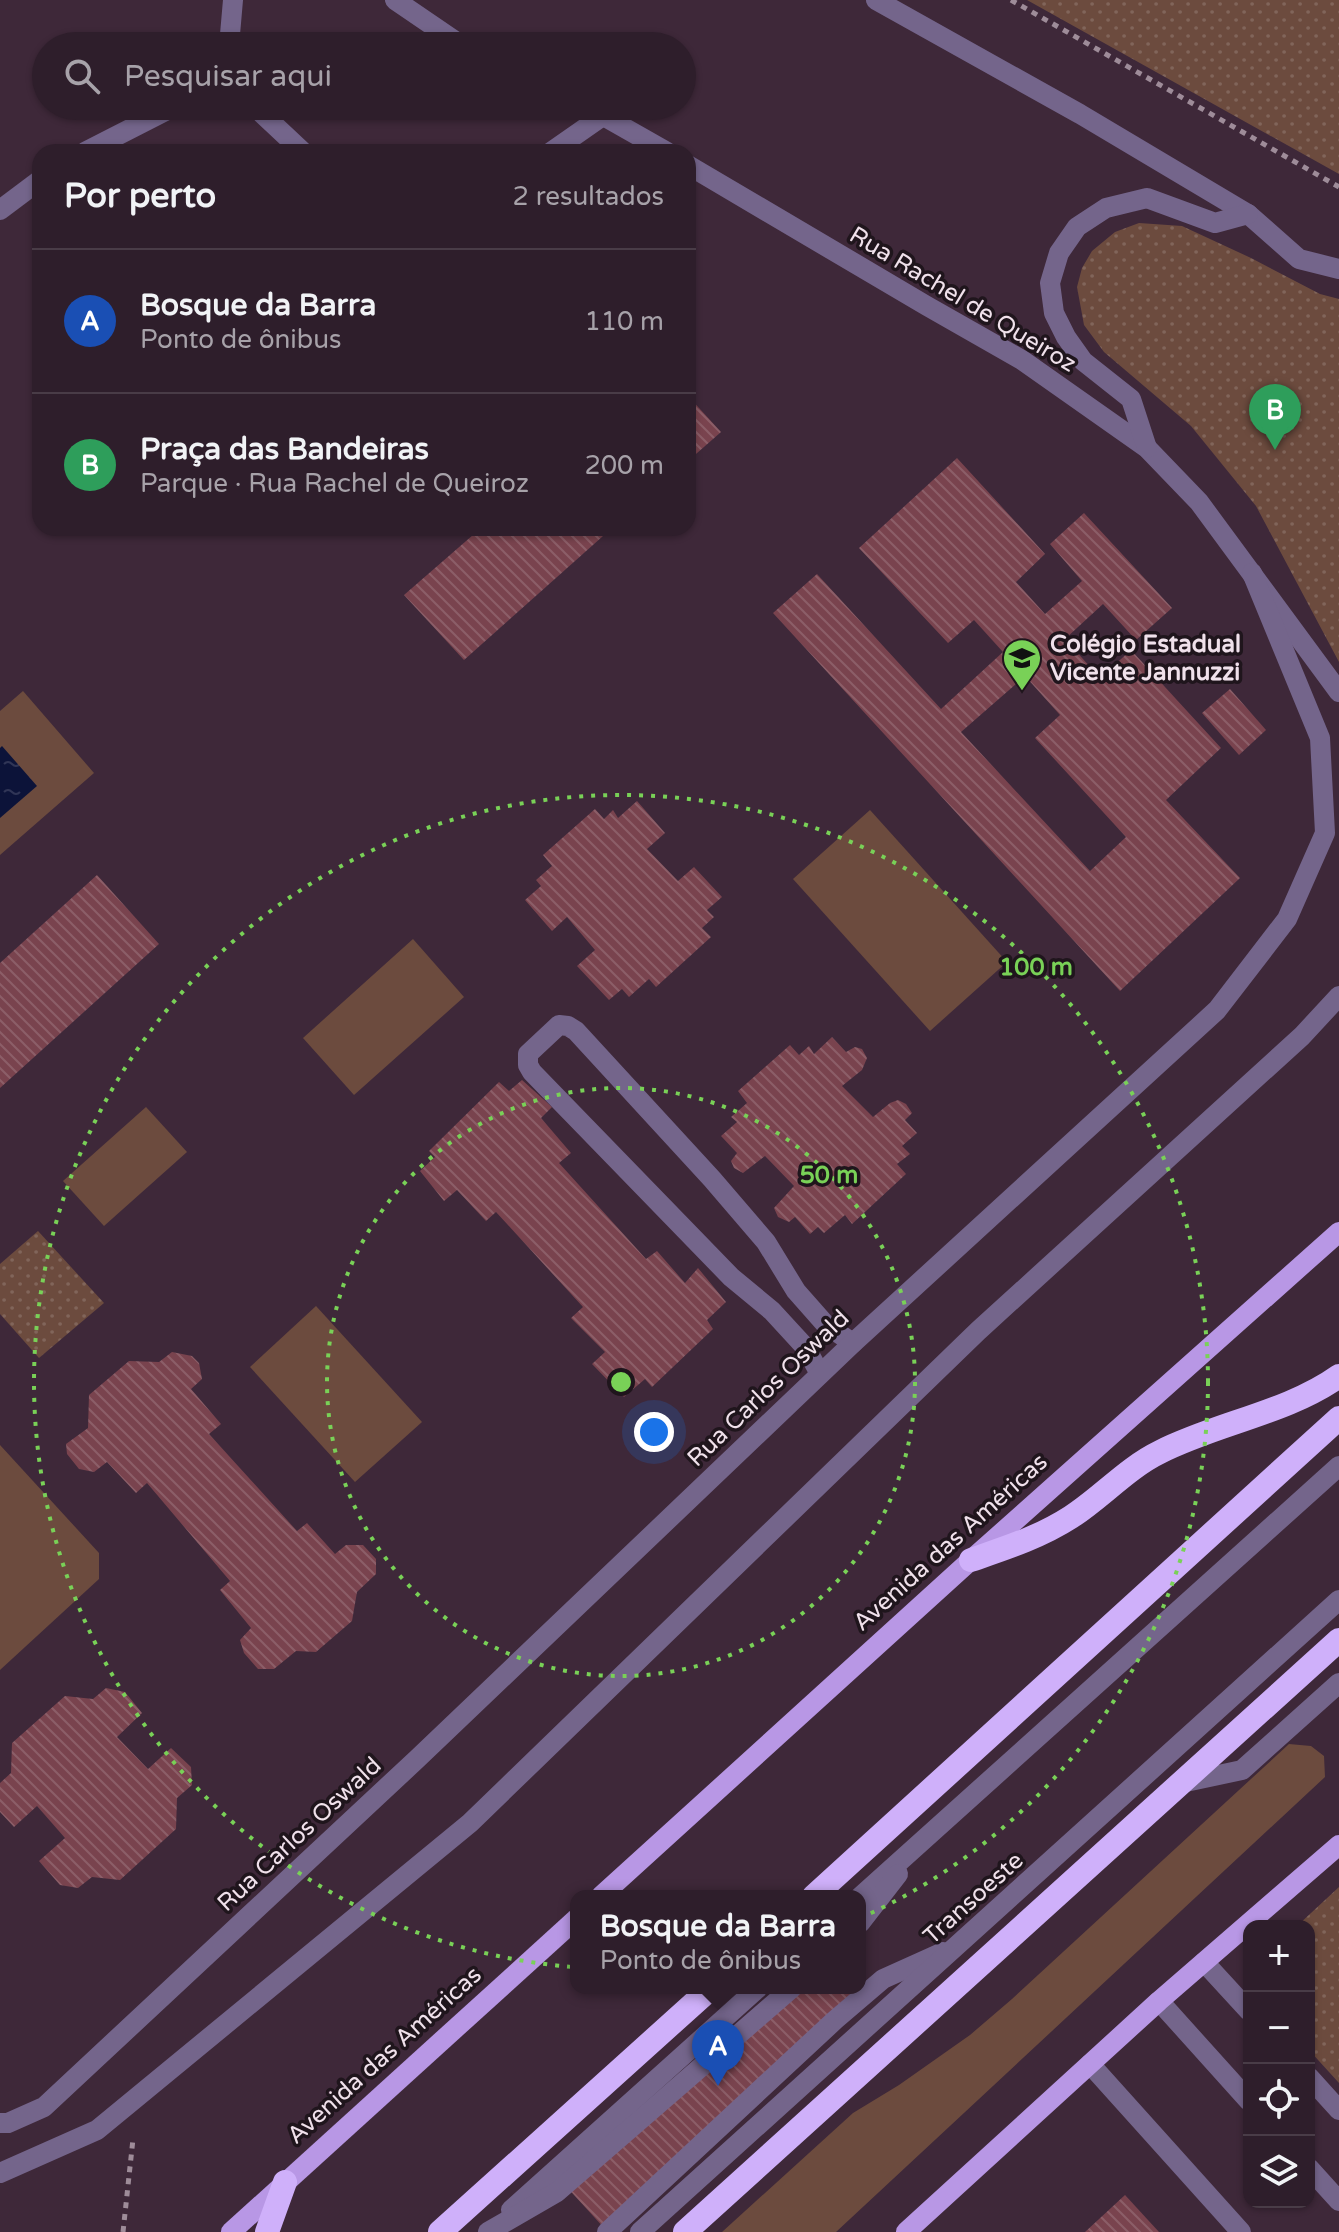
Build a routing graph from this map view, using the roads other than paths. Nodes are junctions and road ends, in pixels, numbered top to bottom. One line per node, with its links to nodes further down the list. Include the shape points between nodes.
1 (233, 0): 4 (street)
2 (395, 0): 5 (street)
3 (876, 0): 17 (street)
4 (230, 32)
5 (442, 32)
6 (148, 120): 10 (street)
7 (269, 120): 11 (street)
8 (585, 120): 12 (street)
9 (612, 120): 13 (street)
10 (101, 144)
11 (294, 144)
12 (559, 144)
13 (653, 144)
14 (696, 170): 19 (street, Rua Rachel de Queiroz, via 1022,360)
15 (32, 186): 16 (street)
16 (0, 210)
17 (1248, 214): 18 (street, via 1299,259); 19 (street, via 1215,223 1147,198 1106,208 1077,227 1059,253 1050,283 1054,313 1083,361 1131,399)
18 (1339, 269)
19 (1147, 448): 20 (street, Rua Rachel de Queiroz, via 1199,502)
20 (1252, 573): 21 (street, Rua Rachel de Queiroz); 24 (street, Rua Carlos Oswald, via 1320,738 1325,833 1287,919 1217,1010)
21 (1339, 692)
22 (1339, 996): 55 (street, via 1302,1036 978,1331 470,1823 97,2130)
23 (1339, 1232): 29 (main road, Avenida das Américas)
24 (853, 1343): 25 (street, Rua Carlos Oswald); 25 (street, via 826,1325 796,1291 766,1242 576,1031 559,1025 528,1054 532,1072 731,1277 772,1311 806,1348)
25 (820, 1374): 54 (street, Rua Carlos Oswald, via 44,2107)
26 (1339, 1376): 29 (highway, via 1305,1395 1159,1452 1072,1516 1035,1537)
27 (1339, 1418): 37 (highway)
28 (1339, 1466): 34 (street)
29 (971, 1560): 36 (main road, Avenida das Américas)
30 (1339, 1600): 41 (street, Transoeste)
31 (1339, 1640): 33 (highway)
32 (1339, 1683): 33 (street, via 1242,1770)
33 (1181, 1783): 65 (highway)
34 (925, 1839): 38 (street); 39 (street)
35 (1339, 1845): 42 (main road)
36 (608, 1890)
37 (821, 1890)
38 (866, 1892)
39 (866, 1915)
40 (570, 1924): 57 (main road, Avenida das Américas)
41 (960, 1945): 47 (street, via 883,1979); 64 (street, Transoeste)
42 (1204, 1962): 48 (main road); 49 (street)
43 (704, 1994): 61 (highway)
44 (751, 1994): 62 (street)
45 (785, 1994): 62 (street, via 557,2192)
46 (865, 1994): 63 (street)
47 (866, 1994)
48 (1159, 2001): 50 (main road); 52 (street)
49 (1243, 2004)
50 (1090, 2064): 66 (main road); 67 (street)
51 (1315, 2084): 53 (street)
52 (1243, 2094)
53 (1339, 2110)
54 (0, 2123)
55 (0, 2173)
56 (1315, 2175): 58 (street)
57 (285, 2182): 59 (main road, Avenida das Américas); 60 (highway)
58 (1339, 2201)
59 (231, 2232)
60 (267, 2232)
61 (440, 2232)
62 (488, 2232)
63 (607, 2232)
64 (640, 2232)
65 (685, 2232)
66 (906, 2232)
67 (1241, 2232)

